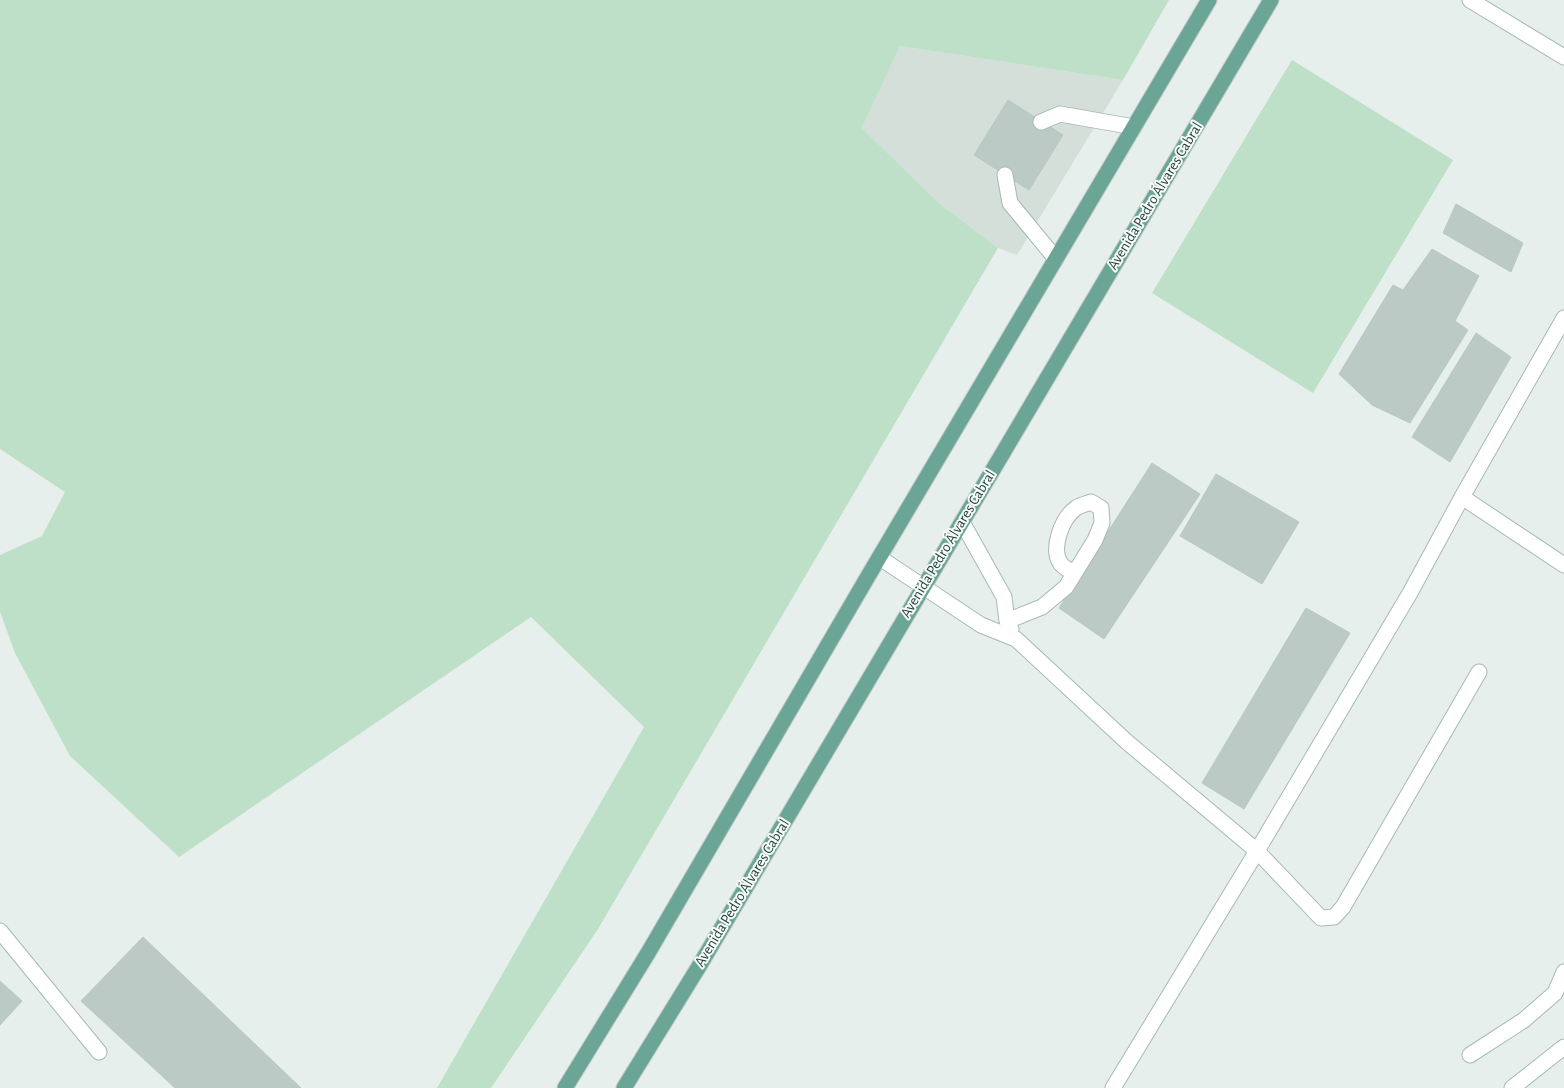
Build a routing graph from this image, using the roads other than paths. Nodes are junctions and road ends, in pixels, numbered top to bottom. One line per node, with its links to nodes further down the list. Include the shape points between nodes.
1 (1209, 0): 6 (main road)
2 (1271, 0): 11 (main road, Avenida Pedro Álvares Cabral)
3 (1470, 0): 4 (street)
4 (1564, 57)
5 (1041, 122): 6 (street, via 1060,114)
6 (1134, 127): 8 (main road)
7 (1005, 175): 8 (street, via 1010,203)
8 (1056, 260): 12 (main road)
9 (1564, 318): 10 (street)
10 (1462, 497): 13 (street); 19 (street, via 1410,593)
11 (962, 522): 15 (main road, Avenida Pedro Álvares Cabral); 16 (street, via 1004,597)
12 (880, 558): 15 (street); 25 (main road)
13 (1564, 565)
14 (1074, 573): 16 (street, via 1066,586 1042,607)
15 (922, 587): 17 (street, via 981,625); 26 (main road, Avenida Pedro Álvares Cabral)
16 (1007, 621): 17 (street)
17 (1016, 639): 19 (street, via 1127,742)
18 (1479, 672): 19 (street, via 1334,917 1321,918)
19 (1257, 851): 27 (street)
20 (0, 932): 23 (street)
21 (1564, 972): 24 (street, via 1555,993 1524,1020)
22 (1564, 1047): 28 (street)
23 (100, 1052)
24 (1470, 1055)
25 (565, 1088)
26 (624, 1088)
27 (1113, 1088)
28 (1512, 1088)

